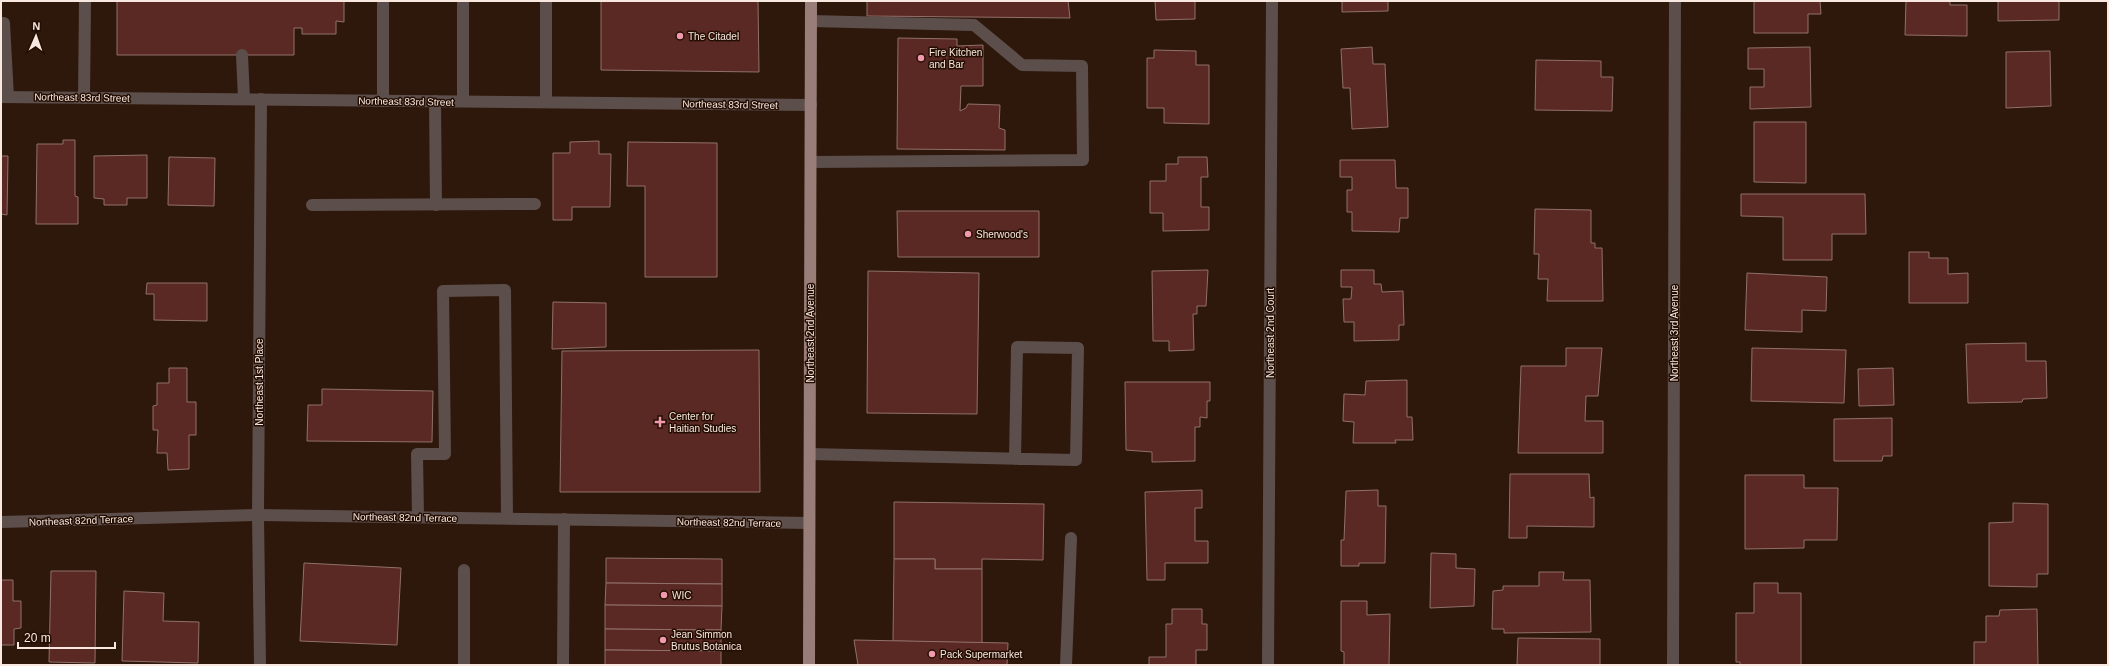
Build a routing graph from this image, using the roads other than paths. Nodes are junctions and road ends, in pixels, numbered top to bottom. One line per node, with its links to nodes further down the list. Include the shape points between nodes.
1 (85, 1): 12 (street)
2 (383, 1): 15 (street)
3 (463, 1): 17 (street)
4 (546, 1): 18 (street)
5 (811, 1): 8 (main road, Northeast 2nd Avenue)
6 (1272, 1): 39 (street, Northeast 2nd Court)
7 (1675, 1): 40 (street, Northeast 3rd Avenue)
8 (811, 21): 19 (main road, Northeast 2nd Avenue); 20 (street, via 974,25 1022,65 1082,66 1083,160)
9 (1, 23): 11 (street, via 4,23)
10 (242, 55): 13 (street)
11 (5, 97): 12 (street, Northeast 83rd Street)
12 (84, 98): 13 (street, Northeast 83rd Street)
13 (244, 99): 14 (street, Northeast 83rd Street)
14 (261, 99): 15 (street, Northeast 83rd Street); 26 (street, Northeast 1st Place)
15 (383, 100): 16 (street, Northeast 83rd Street)
16 (435, 101): 17 (street, Northeast 83rd Street); 23 (street)
17 (463, 101): 18 (street, Northeast 83rd Street)
18 (546, 102): 19 (street, Northeast 83rd Street)
19 (811, 105): 20 (main road, Northeast 2nd Avenue)
20 (811, 162): 24 (main road, Northeast 2nd Avenue)
21 (535, 204): 23 (street)
22 (312, 205): 23 (street)
23 (436, 205)
24 (810, 454): 25 (street); 31 (main road, Northeast 2nd Avenue)
25 (1015, 459): 25 (street, via 1076,460 1078,348 1017,347)
26 (258, 515): 27 (street, Northeast 82nd Terrace); 30 (street, Northeast 82nd Terrace); 34 (street, Northeast 1st Place)
27 (418, 517): 28 (street, Northeast 82nd Terrace); 28 (street, via 417,454 445,454 443,291 505,290)
28 (507, 518): 29 (street, Northeast 82nd Terrace)
29 (564, 519): 31 (street, Northeast 82nd Terrace); 36 (street)
30 (1, 522)
31 (809, 523): 37 (main road, Northeast 2nd Avenue)
32 (1071, 538): 38 (street)
33 (464, 570): 35 (street)
34 (260, 665)
35 (464, 665)
36 (563, 665)
37 (809, 665)
38 (1066, 665)
39 (1268, 665)
40 (1673, 665)

